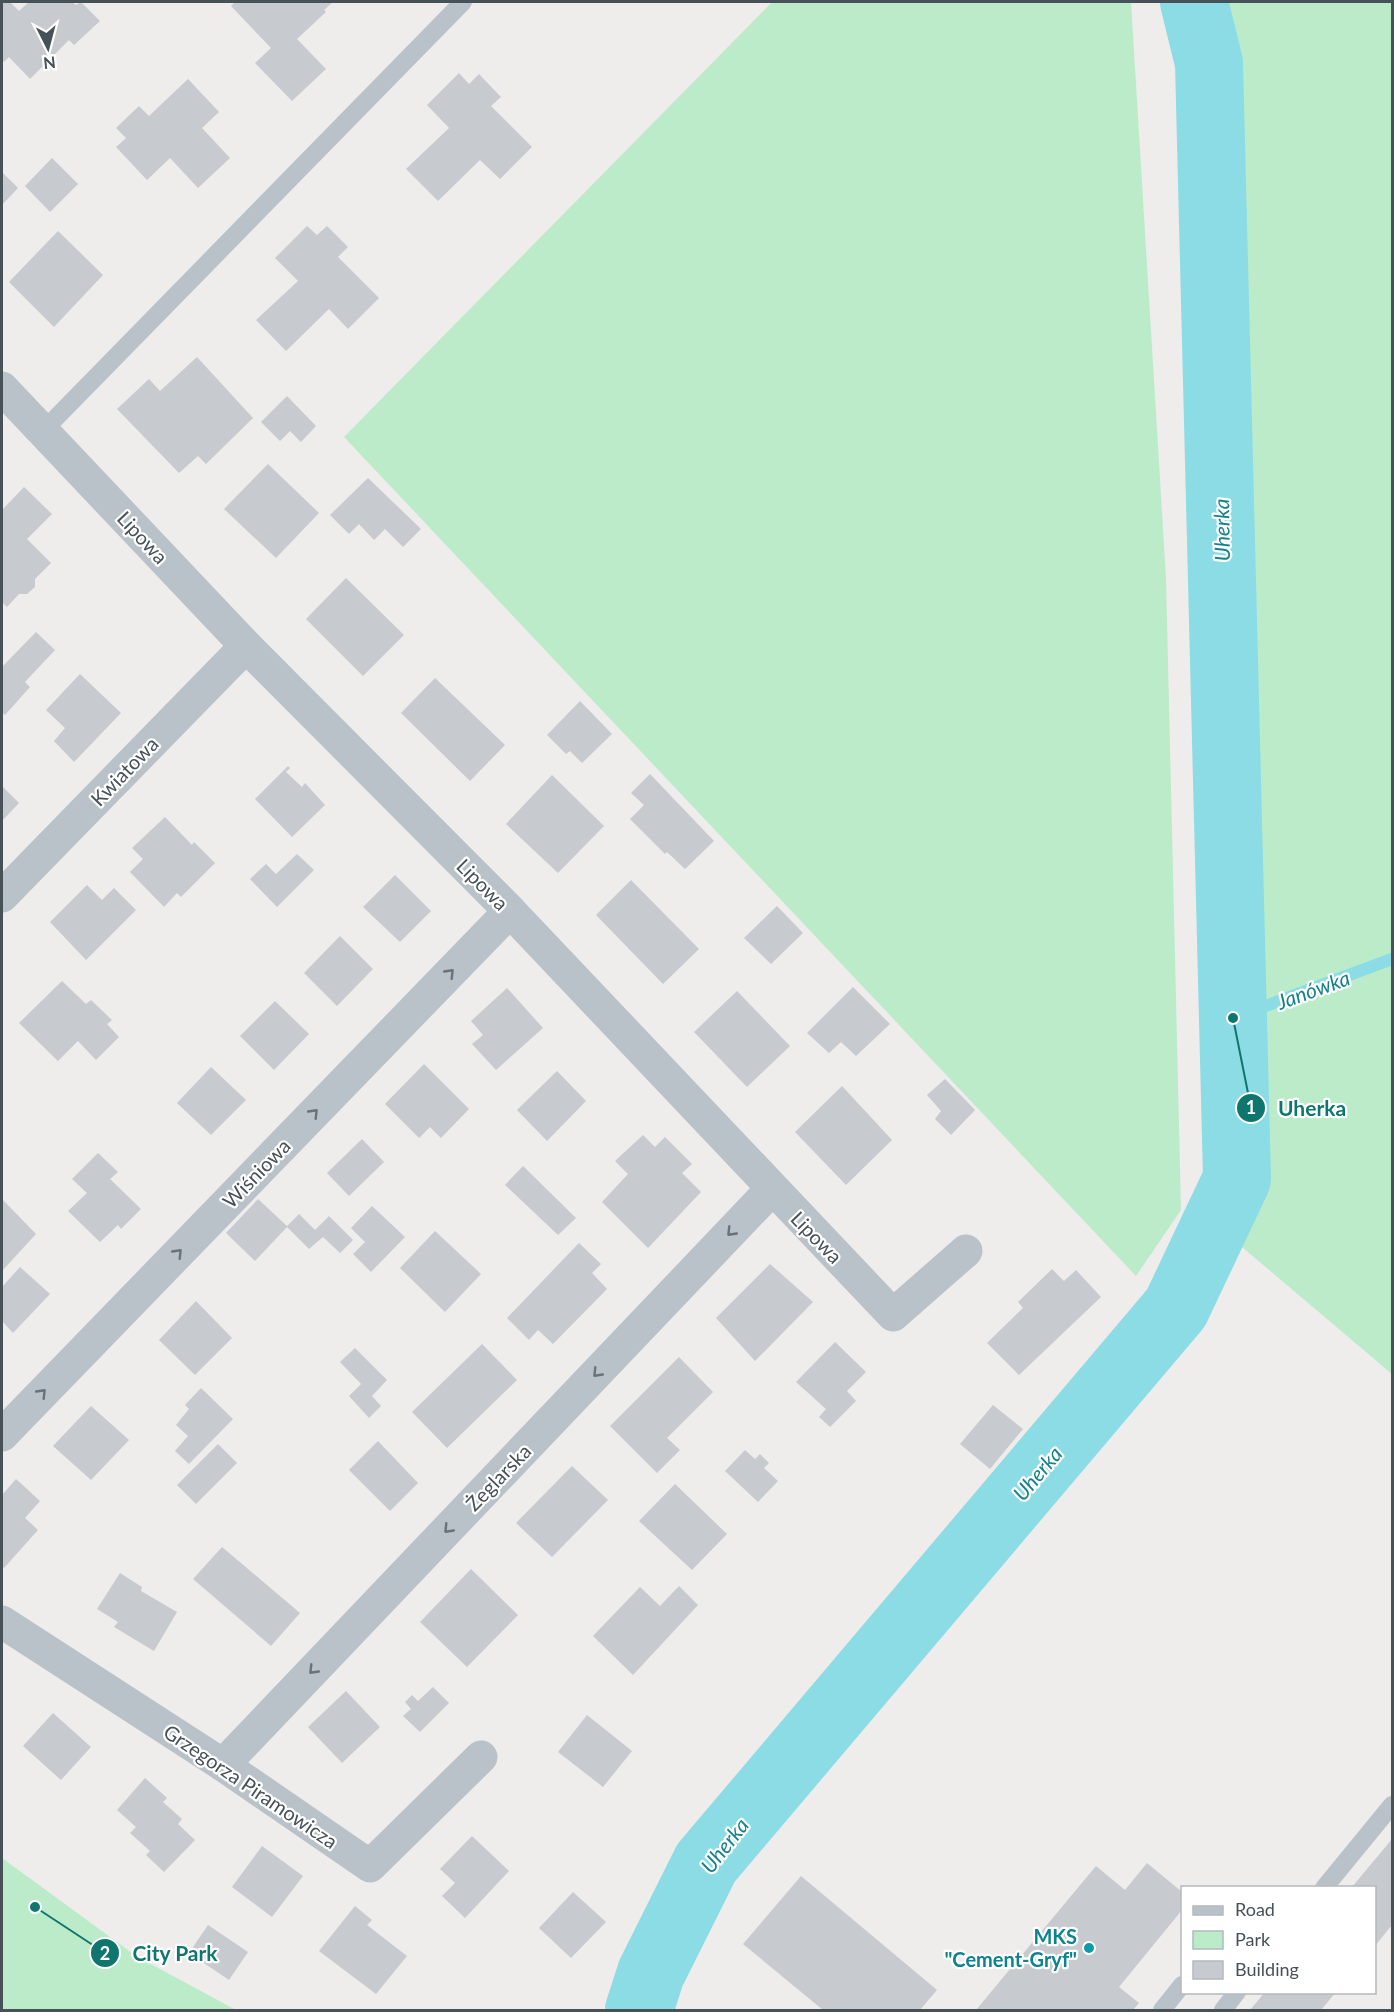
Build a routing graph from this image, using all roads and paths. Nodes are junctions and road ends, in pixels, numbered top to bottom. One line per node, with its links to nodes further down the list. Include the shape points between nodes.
1 (462, 2): 3 (lane)
2 (2, 388): 3 (street, Lipowa)
3 (43, 431): 4 (street, Lipowa)
4 (246, 646): 5 (street, Kwiatowa); 6 (street, Lipowa)
5 (2, 896)
6 (510, 911): 7 (street, Lipowa); 9 (street, Wiśniowa, one-way to 6)
7 (772, 1189): 8 (street, Lipowa, via 893,1315); 12 (street, Żeglarska, one-way to 12)
8 (966, 1251)
9 (2, 1435)
10 (2, 1622): 12 (street, Grzegorza Piramowicza)
11 (481, 1757): 12 (street, Grzegorza Piramowicza, via 370,1866)
12 (223, 1765)
13 (1392, 1805): 14 (lane)
14 (1325, 1886)
15 (1181, 1986): 17 (lane)
16 (1236, 1994): 18 (lane)
17 (1162, 2010)
18 (1222, 2010)

